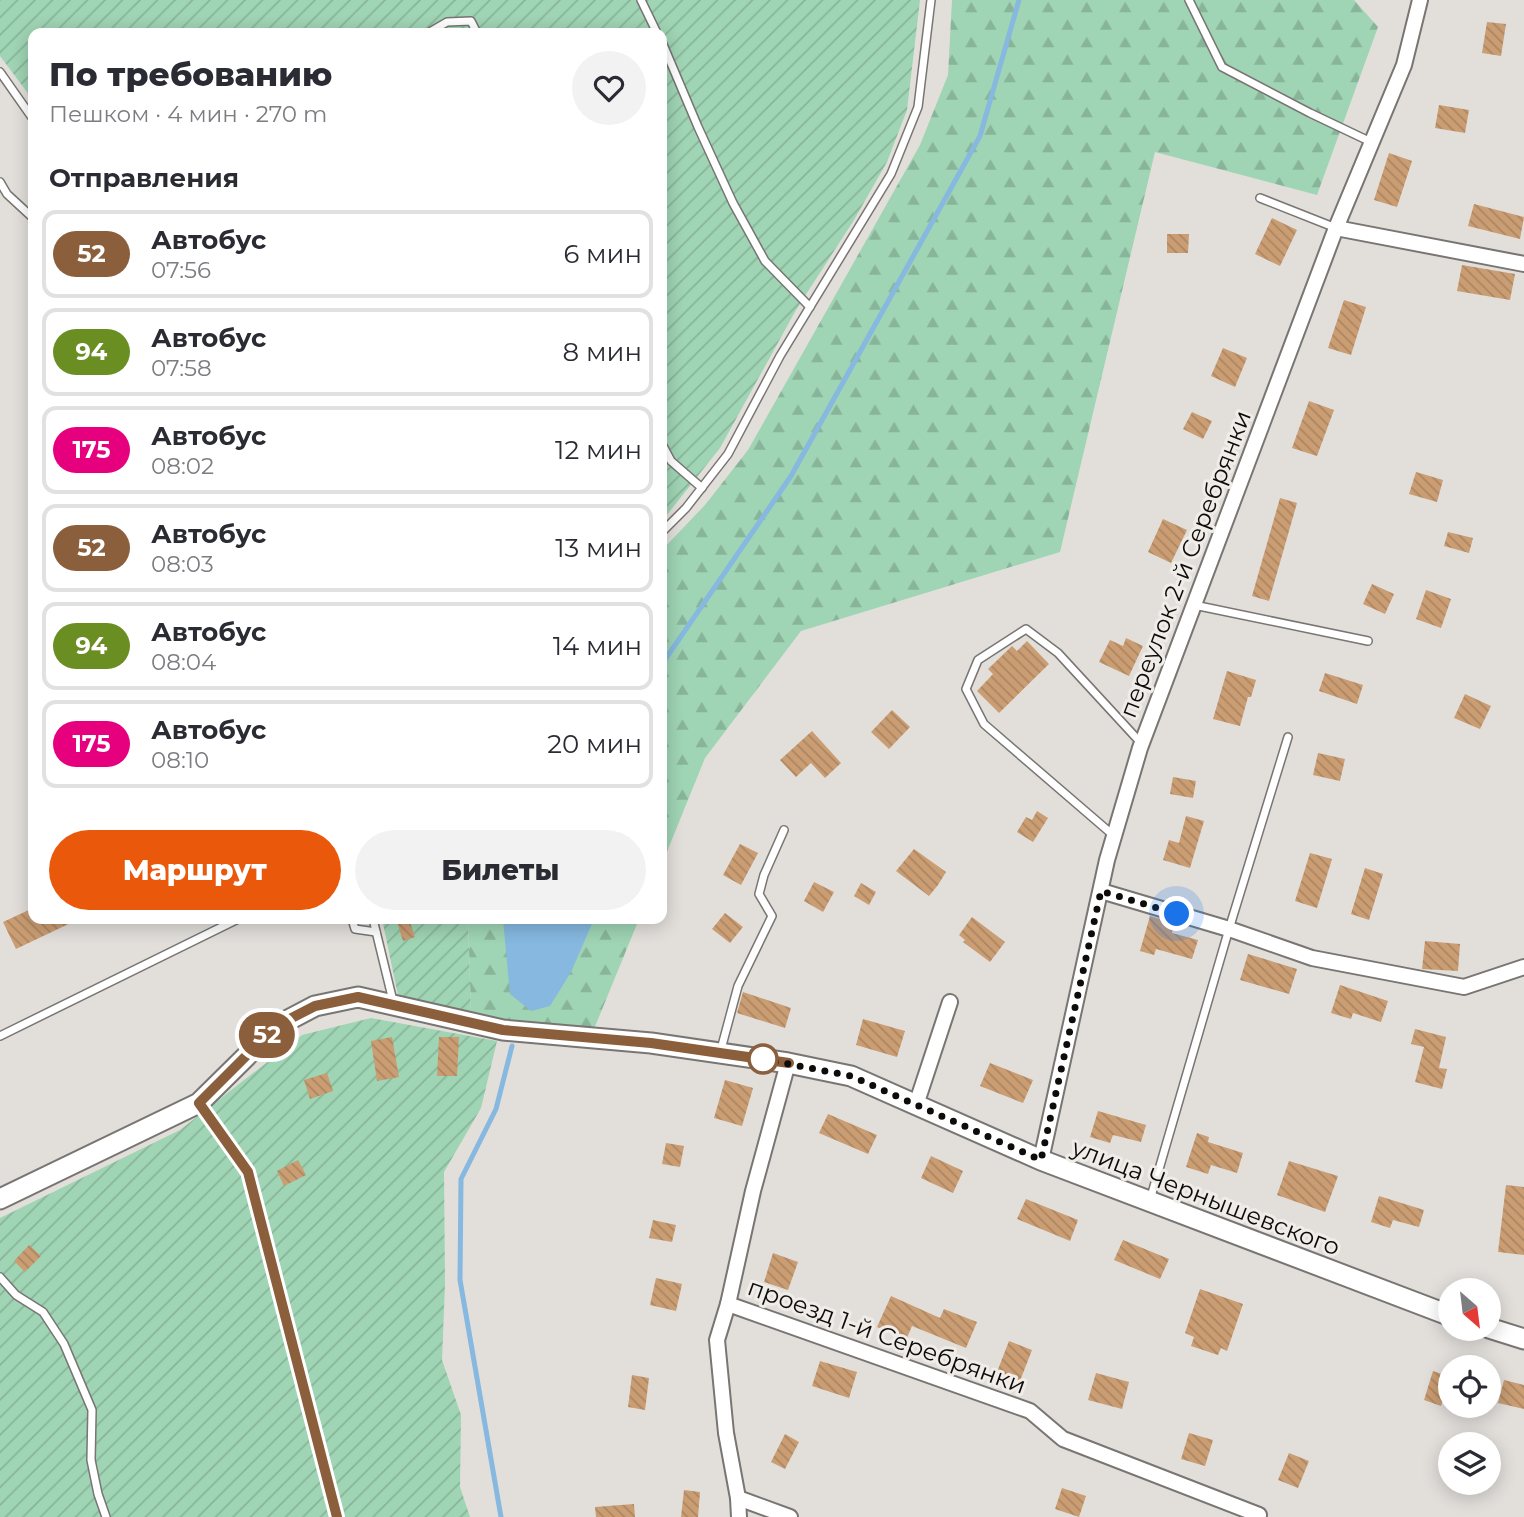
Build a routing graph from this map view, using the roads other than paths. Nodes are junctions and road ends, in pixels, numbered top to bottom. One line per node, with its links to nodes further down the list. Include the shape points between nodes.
1 (641, 0): 7 (lane)
2 (931, 0): 18 (lane, via 918,107 891,174)
3 (1189, 0): 11 (lane, via 1222,66)
4 (1420, 0): 11 (street, переулок 2-й Серебрянки, via 1404,65)
5 (437, 28): 6 (lane, via 447,22 471,21)
6 (474, 28)
7 (655, 28)
8 (667, 54): 18 (lane, via 733,202 765,261)
9 (0, 72): 10 (lane)
10 (28, 113)
11 (1372, 142): 16 (street, переулок 2-й Серебрянки)
12 (0, 182): 13 (lane)
13 (4, 195): 15 (lane)
14 (1260, 198): 16 (lane)
15 (28, 214)
16 (1336, 228): 17 (street); 22 (street, переулок 2-й Серебрянки)
17 (1524, 264)
18 (810, 307): 20 (lane, via 727,454)
19 (667, 453): 20 (lane)
20 (702, 488): 21 (lane)
21 (667, 527)
22 (1194, 605): 23 (lane); 25 (street, переулок 2-й Серебрянки)
23 (1368, 641)
24 (1288, 737): 32 (lane)
25 (1142, 743): 27 (street, переулок 2-й Серебрянки); 27 (lane, via 1058,653 1026,629 978,660 967,690 984,724)
26 (784, 830): 38 (lane, via 759,894 772,916 738,986)
27 (1114, 836): 28 (street, переулок 2-й Серебрянки)
28 (1101, 891): 32 (street); 42 (street, переулок 2-й Серебрянки)
29 (227, 924): 37 (lane)
30 (354, 924): 33 (lane, via 355,929)
31 (374, 924): 33 (lane)
32 (1229, 929): 34 (street, via 1312,958 1464,987); 44 (lane)
33 (376, 932): 36 (lane)
34 (1524, 967)
35 (950, 1002): 41 (street)
36 (394, 1006): 38 (street, улица Чернышевского, via 503,1030); 40 (street, улица Чернышевского, via 358,997 315,1006 276,1026)
37 (0, 1036)
38 (720, 1053): 39 (street, улица Чернышевского)
39 (789, 1063): 41 (street, улица Чернышевского, via 851,1076); 46 (street, via 753,1191)
40 (199, 1103): 43 (street, улица Чернышевского); 53 (lane, via 248,1172)
41 (916, 1105): 42 (street, улица Чернышевского)
42 (1041, 1160): 44 (street, улица Чернышевского)
43 (0, 1199)
44 (1150, 1202): 47 (street, улица Чернышевского)
45 (0, 1277): 52 (lane, via 16,1295 43,1312 64,1345 92,1410 91,1460)
46 (729, 1304): 50 (street, via 717,1340); 51 (street, проезд 1-й Серебрянки, via 1030,1411 1063,1438)
47 (1438, 1311)
48 (1502, 1332): 49 (street)
49 (1524, 1339)
50 (738, 1498): 54 (street); 55 (street)
51 (1259, 1515)
52 (106, 1517)
53 (337, 1517)
54 (739, 1517)
55 (790, 1517)

